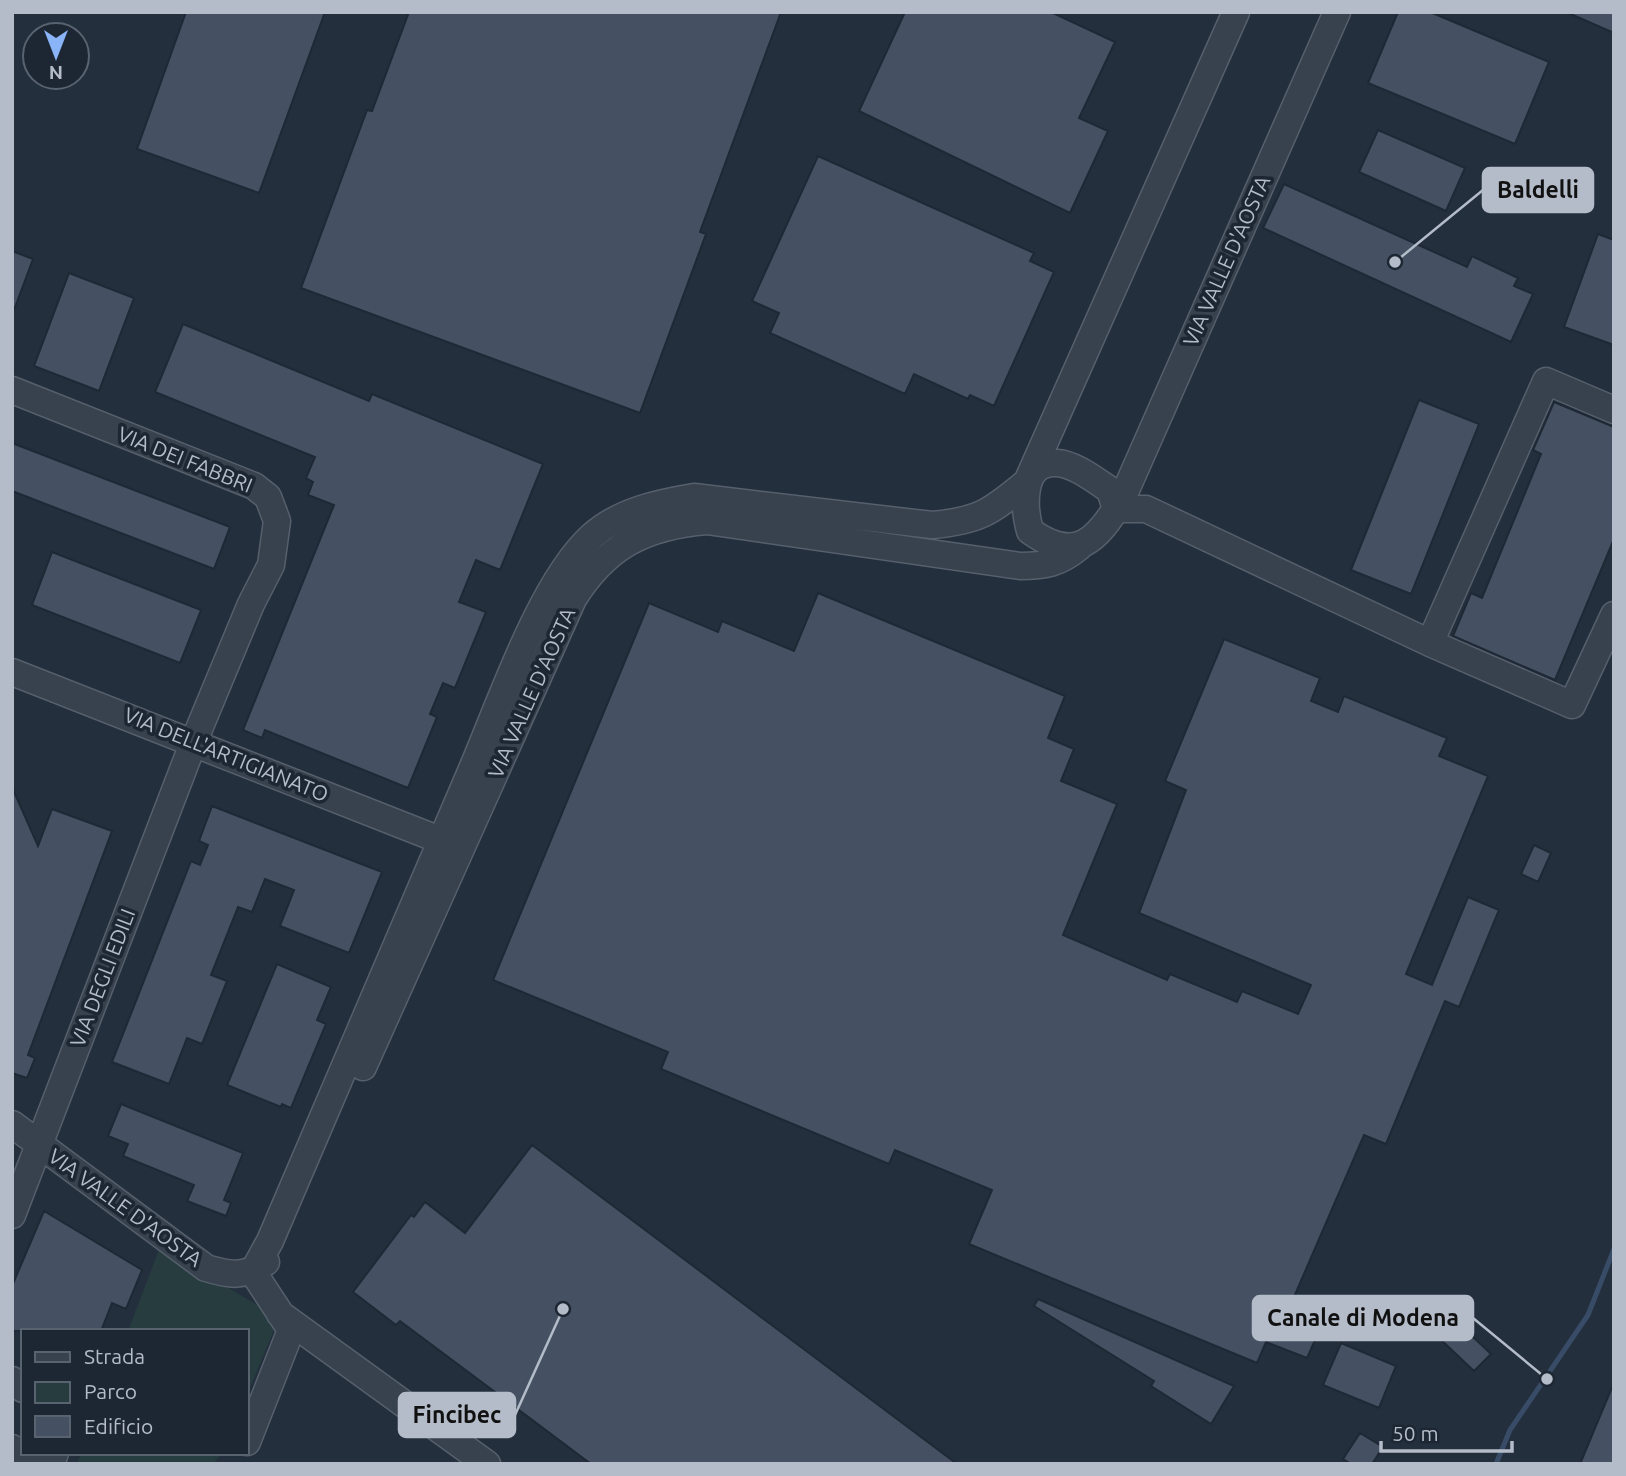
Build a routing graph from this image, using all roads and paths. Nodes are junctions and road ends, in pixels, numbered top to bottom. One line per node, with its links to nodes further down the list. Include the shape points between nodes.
1 (1236, 12): 5 (street, VIA VALLE D'AOSTA)
2 (1337, 12): 6 (street, VIA VALLE D'AOSTA)
3 (12, 390): 11 (street, VIA DEI FABBRI, via 254,486 268,497 277,521 271,565)
4 (1614, 410): 9 (street, via 1546,381)
5 (1027, 482): 6 (street, VIA VALLE D'AOSTA, via 1042,466 1058,463 1110,490); 7 (street, VIA VALLE D'AOSTA, via 1024,509 1030,531 1050,546); 12 (street, VIA VALLE D'AOSTA, via 992,512 962,523 932,525 694,497 634,511 593,535 558,575)
6 (1116, 509): 7 (street, VIA VALLE D'AOSTA, via 1106,527); 9 (street, via 1146,509)
7 (1079, 547): 16 (street, VIA VALLE D'AOSTA, via 1064,560 1020,566 707,521 659,527 592,570 573,599 283,1249)
8 (1614, 615): 9 (street, via 1572,705)
9 (1430, 643)
10 (12, 672): 11 (street, VIA DELL'ARTIGIANATO)
11 (194, 741): 12 (street, VIA DELL'ARTIGIANATO); 14 (street, VIA DEGLI EDILI)
12 (440, 840): 16 (street, VIA VALLE D'AOSTA)
13 (12, 1124): 14 (street, VIA VALLE D'AOSTA)
14 (39, 1145): 15 (street, VIA DEGLI EDILI); 16 (street, VIA VALLE D'AOSTA, via 206,1268 231,1276)
15 (12, 1215)
16 (253, 1272): 17 (street)
17 (280, 1314): 18 (street, via 291,1330); 21 (street)
18 (248, 1439)
19 (12, 1448): 20 (street)
20 (32, 1464)
21 (486, 1464)

